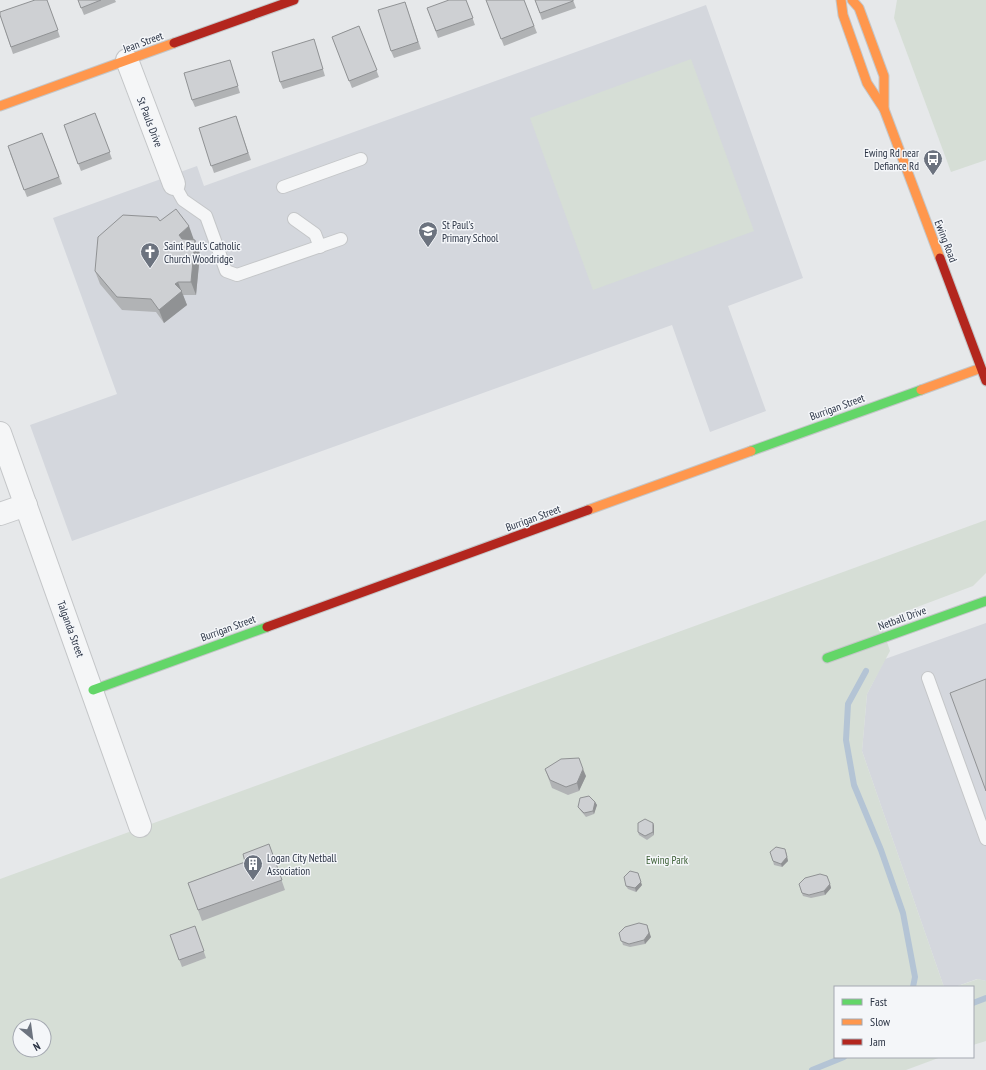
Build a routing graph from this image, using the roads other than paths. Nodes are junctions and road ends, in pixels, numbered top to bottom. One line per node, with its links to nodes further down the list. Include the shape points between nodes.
1 (294, 0): 4 (street, Jean Street)
2 (841, 0): 6 (street, Ewing Road, via 843,15 867,83)
3 (852, 0): 6 (street, Ewing Road, via 859,8 884,76)
4 (127, 60): 5 (street, Jean Street); 8 (street, St Pauls Drive)
5 (0, 106)
6 (884, 109): 13 (street, Ewing Road)
7 (361, 160): 9 (lane)
8 (174, 184): 12 (lane, via 182,200 206,216 226,271 237,275 246,273)
9 (283, 187)
10 (294, 219): 12 (lane, via 315,234)
11 (341, 239): 12 (lane)
12 (320, 247)
13 (981, 368): 14 (street, Ewing Road); 21 (street, Burrigan Street)
14 (986, 382)
15 (0, 433): 16 (street, Talganda Street)
16 (26, 505): 17 (street); 21 (street, Talganda Street)
17 (0, 514)
18 (986, 601): 19 (street, Netball Drive)
19 (827, 658)
20 (928, 678): 23 (lane)
21 (93, 690): 22 (street, Talganda Street)
22 (140, 826)
23 (986, 839)

